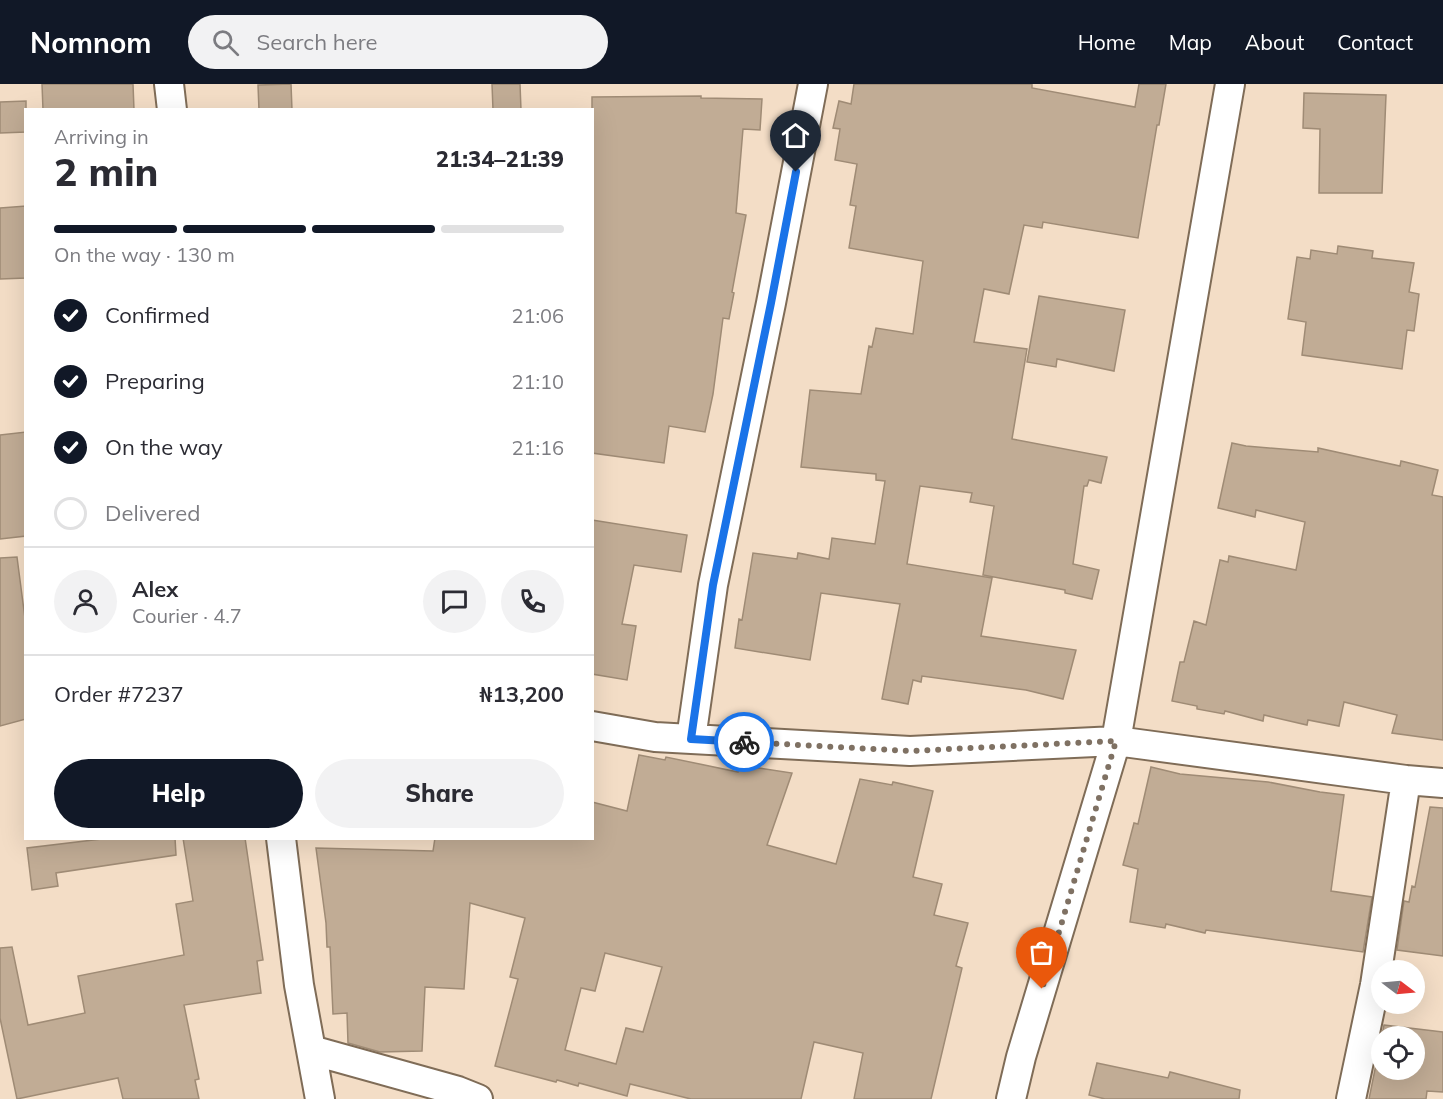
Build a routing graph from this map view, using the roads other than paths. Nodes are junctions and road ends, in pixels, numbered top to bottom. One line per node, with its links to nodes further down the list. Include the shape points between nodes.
1 (169, 84): 4 (street)
2 (813, 84): 6 (street, via 713,585)
3 (1230, 84): 7 (street)
4 (172, 108)
5 (594, 726): 6 (street)
6 (691, 739): 7 (street, via 910,751)
7 (1116, 741): 8 (street); 14 (street)
8 (1406, 780): 9 (street); 15 (street, via 1375,985)
9 (1443, 783)
10 (281, 840): 11 (street)
11 (311, 1050): 12 (street); 13 (street)
12 (320, 1099)
13 (478, 1099)
14 (1011, 1099)
15 (1351, 1099)

